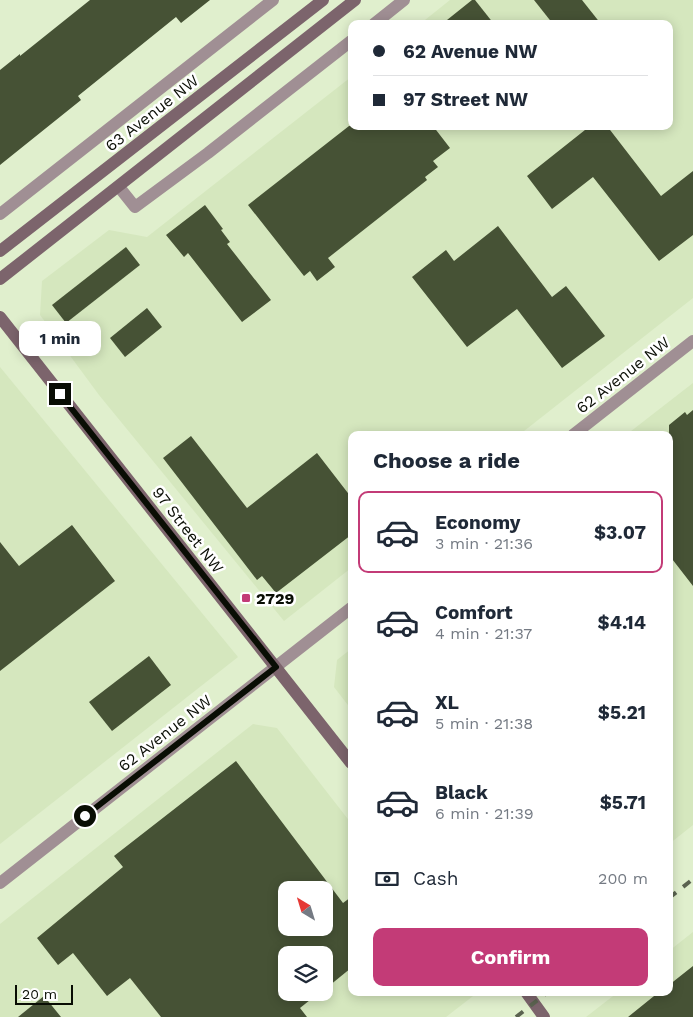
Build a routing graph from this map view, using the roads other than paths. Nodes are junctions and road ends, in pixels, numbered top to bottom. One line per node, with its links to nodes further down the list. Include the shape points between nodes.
1 (273, 0): 8 (street, 63 Avenue NW)
2 (323, 0): 9 (main road, 63 Avenue NW)
3 (355, 0): 7 (main road)
4 (404, 0): 5 (street)
5 (379, 20)
6 (348, 43): 7 (street, via 135,207)
7 (119, 187): 10 (main road)
8 (0, 214)
9 (0, 251)
10 (0, 279)
11 (0, 317): 15 (main road, 97 Street NW)
12 (693, 341): 13 (street, 62 Avenue NW)
13 (578, 431)
14 (348, 610): 15 (street, 62 Avenue NW)
15 (276, 667): 16 (main road, 97 Street NW); 17 (street, 62 Avenue NW)
16 (348, 759)
17 (0, 883)
18 (529, 996): 19 (main road)
19 (544, 1017)

